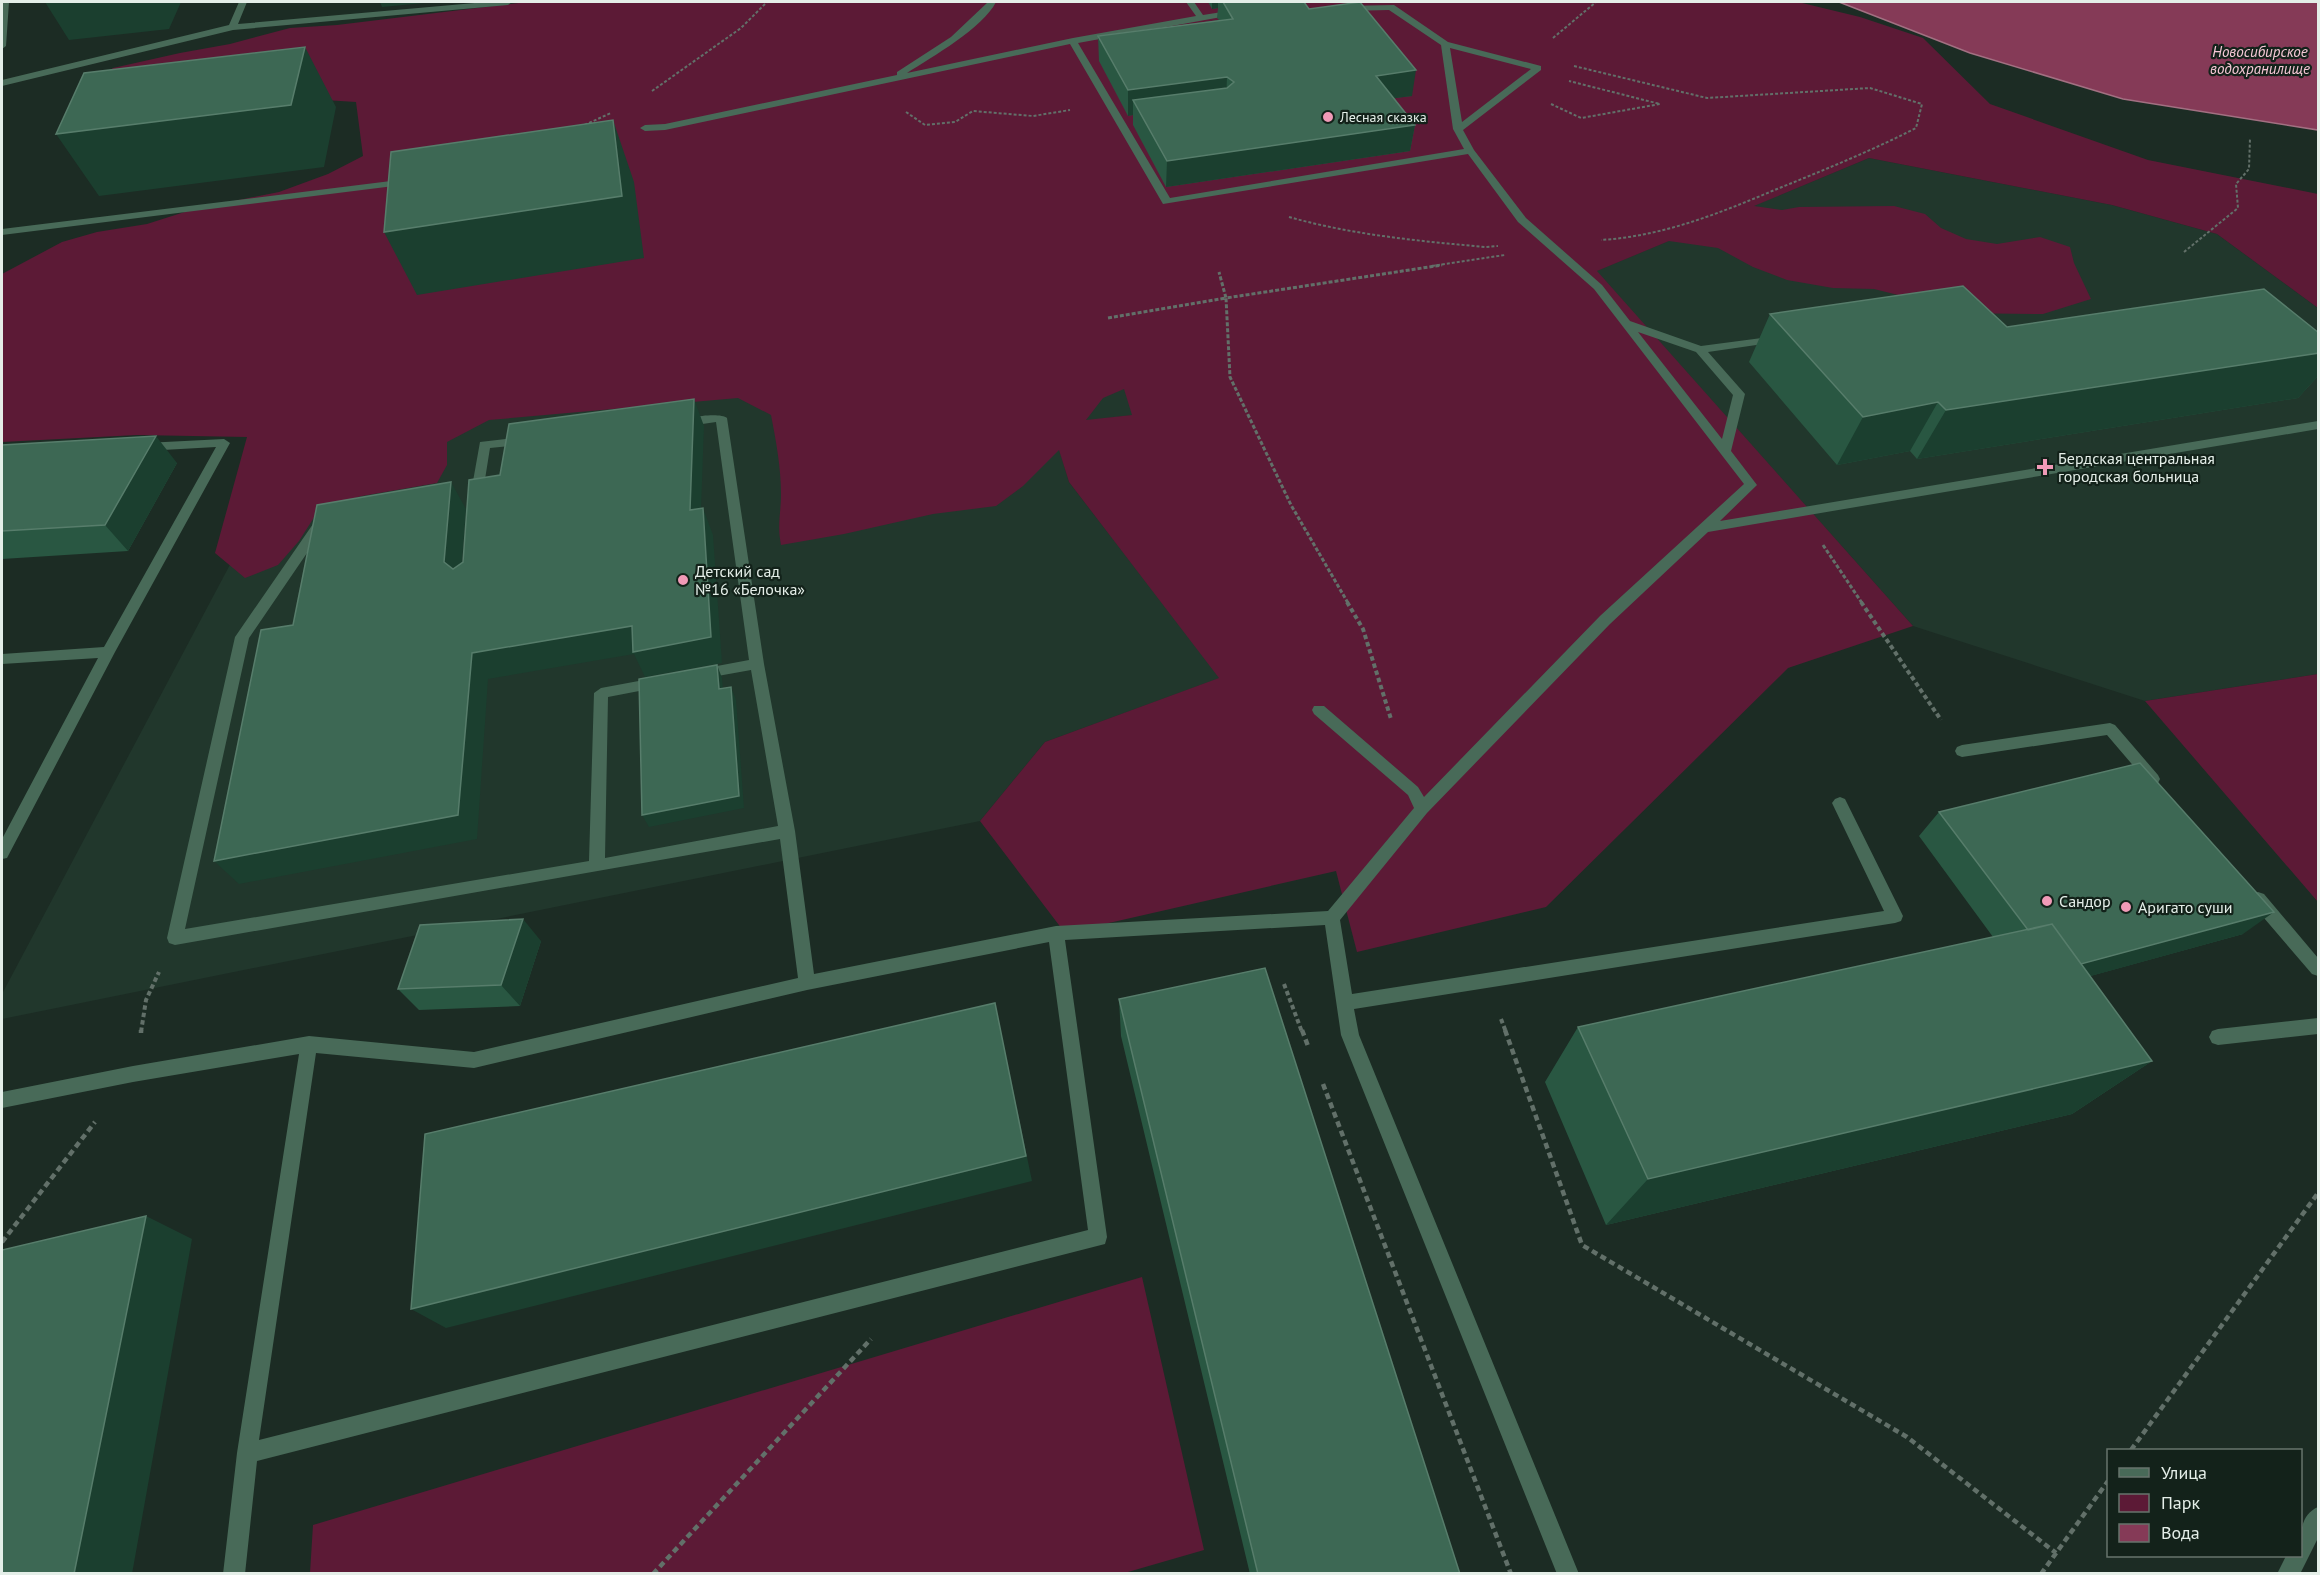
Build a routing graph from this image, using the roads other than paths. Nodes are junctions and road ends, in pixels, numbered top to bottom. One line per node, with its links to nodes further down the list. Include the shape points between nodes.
1 (5, 2): 12 (street)
2 (243, 2): 9 (street)
3 (508, 2): 9 (street)
4 (992, 2): 13 (street, via 954,39)
5 (1190, 2): 8 (street)
6 (1338, 8): 11 (street, via 1391,7)
7 (1251, 10): 8 (street)
8 (1200, 16): 10 (street)
9 (233, 27): 14 (street)
10 (1073, 41): 13 (street); 15 (street)
11 (1445, 44): 18 (street); 18 (street, via 1538,68)
12 (2, 46)
13 (892, 78): 17 (street)
14 (2, 83)
15 (1118, 119): 16 (street); 19 (street, via 1167,202)
16 (1131, 121)
17 (645, 129)
18 (1458, 129): 19 (street)
19 (1470, 152): 22 (street, via 1522,220 1598,287)
20 (415, 181): 21 (street)
21 (2, 232)
22 (1625, 323): 24 (street); 29 (street)
23 (1785, 338): 24 (street)
24 (1700, 350): 29 (street, via 1739,394)
25 (662, 425): 35 (street, via 721,418)
26 (2319, 425): 32 (street)
27 (543, 439): 30 (street, via 484,446)
28 (130, 448): 33 (street, via 224,443)
29 (1725, 451): 32 (street, via 1751,485)
30 (472, 505)
31 (341, 523): 43 (street, via 318,527 242,637 175,938)
32 (1705, 528): 40 (street, via 1605,620)
33 (108, 652): 34 (street); 42 (street)
34 (2, 658)
35 (758, 664): 41 (street); 43 (street, via 601,693)
36 (1319, 710): 40 (street, via 1413,791)
37 (1962, 751): 38 (street, via 2110,729)
38 (2164, 791)
39 (1840, 803): 49 (street, via 1895,916)
40 (1422, 809): 45 (street)
41 (787, 831): 43 (street); 48 (street)
42 (2, 853)
43 (597, 866)
44 (2249, 889): 47 (street)
45 (1332, 918): 46 (street); 49 (street)
46 (1056, 933): 48 (street); 54 (street, via 1098,1237)
47 (2319, 969)
48 (807, 983): 52 (street, via 474,1060)
49 (1345, 1003): 59 (street, via 1350,1035)
50 (2319, 1026): 51 (street)
51 (2218, 1037)
52 (309, 1044): 53 (street); 54 (street)
53 (2, 1100)
54 (247, 1452): 58 (street)
55 (2319, 1518): 56 (street)
56 (2302, 1549)
57 (2297, 1557): 60 (street)
58 (234, 1574)
59 (1568, 1574)
60 (2288, 1574)

